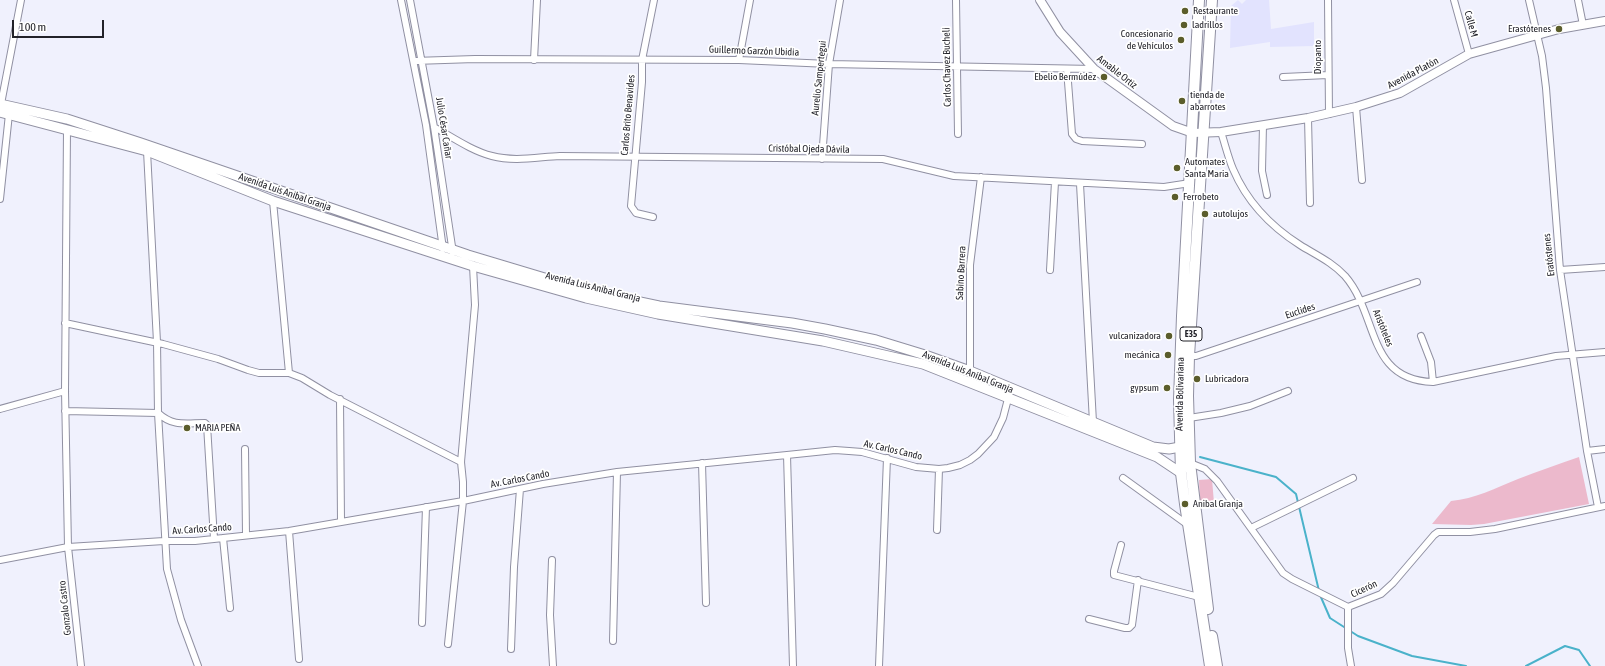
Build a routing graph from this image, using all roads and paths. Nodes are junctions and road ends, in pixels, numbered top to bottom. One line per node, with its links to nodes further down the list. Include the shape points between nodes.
1 (21, 0): 32 (street)
2 (401, 0): 24 (street, Julio César Cañar)
3 (410, 0): 20 (street, Julio César Cañar)
4 (537, 0): 21 (street)
5 (654, 0): 22 (street, Carlos Brito Benavides)
6 (750, 0): 23 (street)
7 (840, 0): 25 (street, Aurelio Sampertegui)
8 (956, 0): 26 (street, Carlos Chavez Bucheli)
9 (1040, 0): 28 (street, Amable Ortiz, via 1060,32)
10 (1199, 0): 40 (highway, Avenida Bolivariana / E35)
11 (1212, 0): 38 (highway, Avenida Bolivariana / E35)
12 (1328, 0): 29 (street, Diopanto)
13 (1454, 0): 19 (street, Calle M)
14 (1529, 0): 18 (street, Eratóstenes)
15 (1578, 0): 17 (street)
16 (1605, 21): 17 (street, Avenida Platón)
17 (1583, 25): 18 (street, Avenida Platón)
18 (1538, 35): 19 (street, Avenida Platón); 61 (street, Eratóstenes, via 1546,88)
19 (1469, 54): 31 (street, Avenida Platón, via 1400,93)
20 (422, 60): 21 (street, Guillermo Garzón Ubidia); 24 (street, Guillermo Garzón Ubidia); 36 (street, Julio César Cañar)
21 (534, 60): 22 (street, Guillermo Garzón Ubidia)
22 (642, 60): 23 (street, Guillermo Garzón Ubidia); 44 (street, Carlos Brito Benavides)
23 (739, 60): 25 (street, Guillermo Garzón Ubidia)
24 (414, 61): 56 (street, Julio César Cañar)
25 (829, 64): 26 (street, Guillermo Garzón Ubidia); 45 (street, Aurelio Sampertegui)
26 (957, 67): 27 (street, Guillermo Garzón Ubidia); 41 (street, Carlos Chavez Bucheli)
27 (1067, 69): 28 (street, Guillermo Garzón Ubidia); 42 (street, via 1072,134 1076,139 1082,142)
28 (1094, 69): 40 (street, Amable Ortiz, via 1173,126)
29 (1328, 75): 30 (street); 33 (street, Diopanto)
30 (1283, 77)
31 (1356, 107): 33 (street, Avenida Platón); 47 (street)
32 (2, 109): 37 (main road, Avenida Luis Anibal Granja); 52 (street); 56 (main road, Avenida Luis Anibal Granja, via 67,119)
33 (1329, 114): 34 (street, Avenida Platón)
34 (1308, 118): 35 (street, Avenida Platón); 54 (street)
35 (1263, 125): 39 (street, Avenida Platón); 51 (street, via 1262,171)
36 (434, 127): 44 (street, Cristóbal Ojeda Dávila, via 493,156 521,159); 57 (street, Julio César Cañar)
37 (67, 129): 43 (main road, Avenida Luis Anibal Granja); 64 (street, Gonzalo Castro)
38 (1203, 132): 39 (street, Avenida Platón); 40 (street, Amable Ortiz); 69 (highway, Avenida Bolivariana / E35)
39 (1221, 132): 63 (street, Aristóteles, via 1233,169 1248,197 1270,224 1335,266)
40 (1193, 133): 49 (highway, Avenida Bolivariana / E35)
41 (958, 134)
42 (1142, 144)
43 (146, 151): 53 (main road, Avenida Luis Anibal Granja); 66 (street)
44 (635, 156): 45 (street, Cristóbal Ojeda Dávila); 55 (street, Carlos Brito Benavides, via 631,206 636,213)
45 (822, 159): 46 (street, Cristóbal Ojeda Dávila, via 883,159 954,176)
46 (981, 177): 48 (street, Cristóbal Ojeda Dávila); 70 (street, Sabino Barrera, via 970,265)
47 (1362, 180)
48 (1055, 182): 50 (street, Cristóbal Ojeda Dávila); 60 (street)
49 (1190, 183): 50 (street, Cristóbal Ojeda Dávila, via 1164,187); 83 (highway, Avenida Bolivariana / E35, via 1179,377)
50 (1080, 184): 82 (street)
51 (1267, 195)
52 (0, 199)
53 (273, 201): 56 (main road, Avenida Luis Anibal Granja); 71 (street)
54 (1310, 203)
55 (653, 217)
56 (444, 251): 57 (main road, Avenida Luis Anibal Granja)
57 (454, 255): 58 (main road, Avenida Luis Anibal Granja); 70 (main road, Avenida Luis Anibal Granja, via 588,291 659,306 825,329 876,340)
58 (473, 266): 77 (main road, Avenida Luis Anibal Granja, via 629,308 823,341 923,364); 89 (street, via 475,305)
59 (1605, 266): 61 (street)
60 (1050, 270)
61 (1560, 270): 68 (street, Eratóstenes)
62 (1416, 282): 63 (street, Euclides)
63 (1361, 301): 69 (street, Euclides); 72 (street, Aristóteles, via 1382,355 1392,367 1418,382)
64 (66, 322): 66 (street); 74 (street, Gonzalo Castro)
65 (1421, 336): 72 (street, via 1431,362)
66 (157, 342): 71 (street, via 248,370); 80 (street)
67 (1605, 352): 68 (street, Aristóteles)
68 (1572, 353): 72 (street, Aristóteles); 86 (street, Eratóstenes)
69 (1190, 356): 81 (highway, Avenida Bolivariana / E35)
70 (970, 371): 73 (main road, Avenida Luis Anibal Granja)
71 (289, 373): 76 (street)
72 (1433, 382)
73 (1011, 388): 77 (street, Av. Carlos Cando); 82 (main road, Avenida Luis Anibal Granja)
74 (65, 391): 78 (street); 79 (street, Gonzalo Castro)
75 (1288, 392): 81 (street, via 1250,406)
76 (340, 399): 89 (street); 101 (street)
77 (1008, 399): 92 (street, Av. Carlos Cando, via 994,437 978,454 960,465); 94 (main road, Avenida Luis Anibal Granja, via 1157,458)
78 (0, 409)
79 (65, 411): 80 (street); 111 (street, Gonzalo Castro)
80 (158, 413): 108 (street, via 165,420 176,423 207,425); 109 (street)
81 (1189, 418): 91 (highway, Avenida Bolivariana / E35)
82 (1093, 422): 83 (main road, Avenida Luis Anibal Granja, via 1153,447)
83 (1180, 447): 94 (highway, Avenida Bolivariana / E35)
84 (245, 449): 106 (street)
85 (1605, 449): 86 (street)
86 (1587, 452): 100 (street, Eratóstenes)
87 (787, 455): 88 (street, Av. Carlos Cando, via 835,450 862,452); 90 (street, Av. Carlos Cando); 128 (street)
88 (887, 458): 92 (street, Av. Carlos Cando, via 916,467); 129 (street)
89 (461, 462): 98 (street)
90 (702, 463): 93 (street, Av. Carlos Cando); 116 (street)
91 (1190, 463): 103 (street, Cicerón, via 1205,469 1217,481); 131 (highway, Avenida Bolivariana / E35)
92 (938, 469): 104 (street)
93 (617, 472): 97 (street, Av. Carlos Cando); 121 (street)
94 (1181, 473): 102 (highway, Avenida Bolivariana / E35)
95 (1124, 478): 102 (street)
96 (1353, 478): 103 (street)
97 (520, 489): 98 (street, Av. Carlos Cando); 123 (street)
98 (462, 501): 99 (street, Av. Carlos Cando); 122 (street)
99 (426, 507): 101 (street, Av. Carlos Cando); 120 (street)
100 (1602, 507): 117 (street, Cicerón, via 1495,530 1438,532 1381,594)
101 (341, 522): 105 (street, Av. Carlos Cando)
102 (1188, 525): 115 (highway, Avenida Bolivariana / E35)
103 (1251, 528): 117 (street, Cicerón, via 1283,573)
104 (937, 530)
105 (289, 531): 106 (street, Av. Carlos Cando); 124 (street)
106 (246, 535): 107 (street, Av. Carlos Cando)
107 (223, 538): 108 (street, Av. Carlos Cando); 118 (street)
108 (214, 539): 109 (street, Av. Carlos Cando)
109 (164, 541): 111 (street, Av. Carlos Cando); 126 (street, via 167,569 180,620)
110 (1121, 545): 114 (street, via 1114,575)
111 (68, 547): 112 (street, Av. Carlos Cando); 125 (street, Gonzalo Castro)
112 (0, 560)
113 (552, 560): 127 (street)
114 (1138, 580): 115 (street); 119 (street, via 1132,625 1129,628)
115 (1199, 597): 130 (highway, Avenida Bolivariana / E35)
116 (706, 603)
117 (1348, 607): 132 (street, via 1348,648)
118 (230, 608)
119 (1089, 619)
120 (422, 623)
121 (613, 641)
122 (448, 644)
123 (511, 649)
124 (300, 659)
125 (81, 666)
126 (198, 666)
127 (552, 666)
128 (793, 666)
129 (879, 666)
130 (1210, 666)
131 (1217, 666)
132 (1351, 666)

